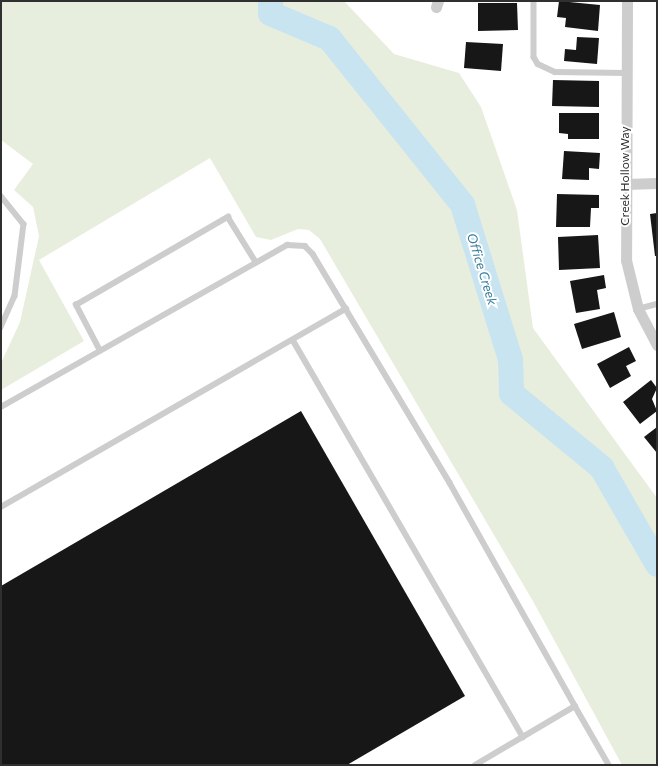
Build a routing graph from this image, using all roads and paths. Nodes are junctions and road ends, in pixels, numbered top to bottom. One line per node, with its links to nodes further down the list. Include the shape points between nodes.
1 (534, 1): 3 (lane, via 534,57 538,64 555,72)
2 (627, 1): 3 (street, Creek Hollow Way)
3 (626, 73): 5 (street, Creek Hollow Way)
4 (657, 183): 5 (street)
5 (625, 184): 10 (street, Creek Hollow Way, via 626,260)
6 (1, 196): 11 (lane, via 24,224 15,296)
7 (256, 262): 9 (lane, via 287,245 305,246 313,254); 15 (lane); 15 (lane, via 228,217 76,305)
8 (657, 304): 10 (lane)
9 (346, 308): 13 (lane); 18 (lane, via 551,658)
10 (638, 309): 14 (street, Creek Hollow Way)
11 (3, 316): 12 (lane)
12 (1, 328)
13 (293, 340): 17 (lane); 19 (lane)
14 (657, 344)
15 (100, 351): 16 (lane)
16 (1, 408)
17 (1, 507)
18 (575, 706): 19 (lane); 21 (lane)
19 (523, 737): 20 (lane)
20 (475, 765)
21 (608, 765)

